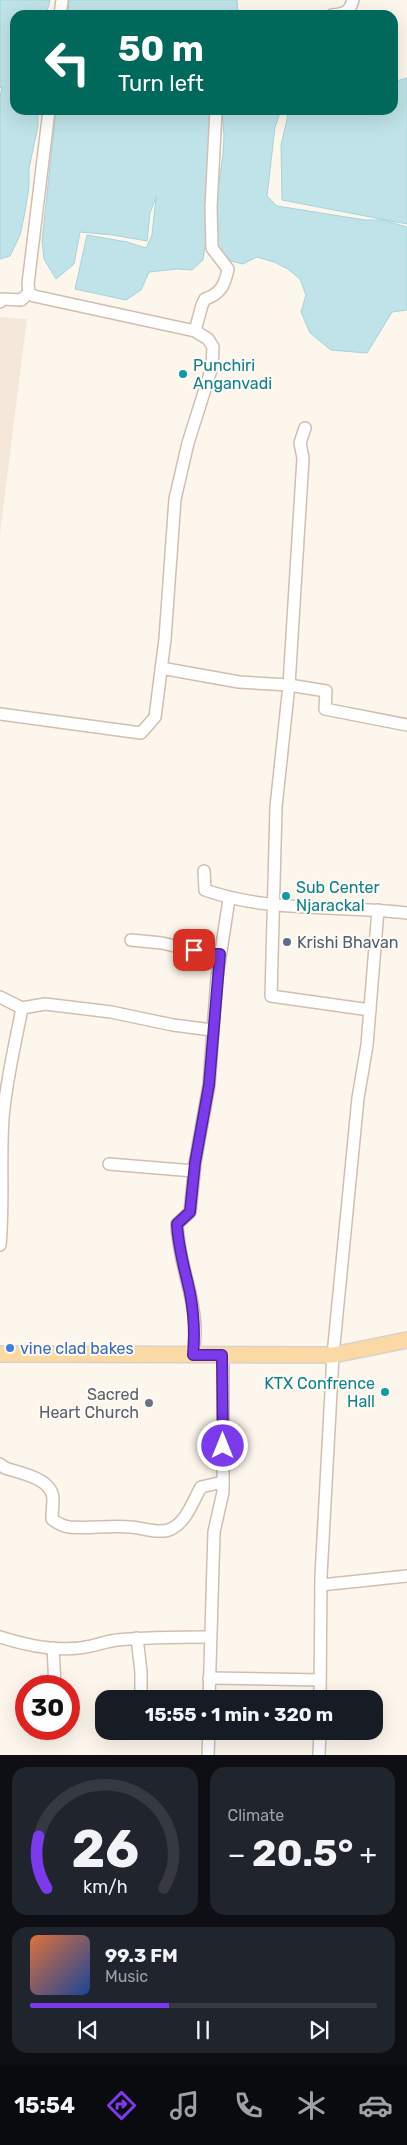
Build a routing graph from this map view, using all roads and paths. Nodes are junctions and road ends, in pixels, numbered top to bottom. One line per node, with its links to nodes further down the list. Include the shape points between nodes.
1 (48, 115): 3 (street)
2 (216, 115): 5 (street, via 212,248 228,269 220,291 202,305)
3 (29, 293): 4 (street, via 21,300 2,299); 5 (street)
4 (0, 302)
5 (195, 331): 7 (street, via 208,339 213,347 212,366 175,499)
6 (305, 428): 8 (street, via 300,443 303,458)
7 (161, 668): 8 (street, via 239,682); 9 (street, via 155,717 141,733)
8 (289, 685): 10 (street, via 326,691 324,709); 13 (street, via 276,807)
9 (0, 714)
10 (407, 725)
11 (204, 871): 12 (street, via 205,890)
12 (229, 899): 13 (street); 17 (street)
13 (274, 906): 14 (street); 20 (street, via 271,996)
14 (378, 910): 15 (street); 20 (street)
15 (407, 913)
16 (131, 940): 17 (street)
17 (220, 954): 21 (street)
18 (0, 997): 19 (street)
19 (22, 1008): 21 (street, via 45,1004); 22 (street)
20 (370, 1010): 30 (street, via 358,1098)
21 (212, 1030): 24 (street, via 209,1085)
22 (5, 1076): 25 (street)
23 (109, 1164): 24 (street)
24 (194, 1171): 28 (street, via 190,1212 177,1224 195,1331)
25 (0, 1245)
26 (407, 1340): 30 (main road)
27 (0, 1354): 28 (main road)
28 (193, 1355): 29 (main road)
29 (222, 1355): 30 (main road); 32 (street)
30 (333, 1355): 34 (street)
31 (0, 1464): 32 (street, via 42,1482 53,1497 52,1519 70,1527 171,1529 181,1521 201,1487)
32 (223, 1482): 36 (street, via 214,1532)
33 (407, 1576): 34 (street)
34 (321, 1585): 41 (street)
35 (0, 1636): 38 (street)
36 (210, 1637): 37 (street); 40 (street)
37 (137, 1638): 38 (street, via 109,1640 90,1647); 42 (street)
38 (53, 1648): 39 (street)
39 (54, 1675)
40 (209, 1678): 41 (street); 43 (street)
41 (320, 1680): 44 (street)
42 (140, 1690)
43 (209, 1690)
44 (320, 1690)
45 (208, 1740): 47 (street)
46 (320, 1740): 48 (street)
47 (208, 1755)
48 (319, 1755)

